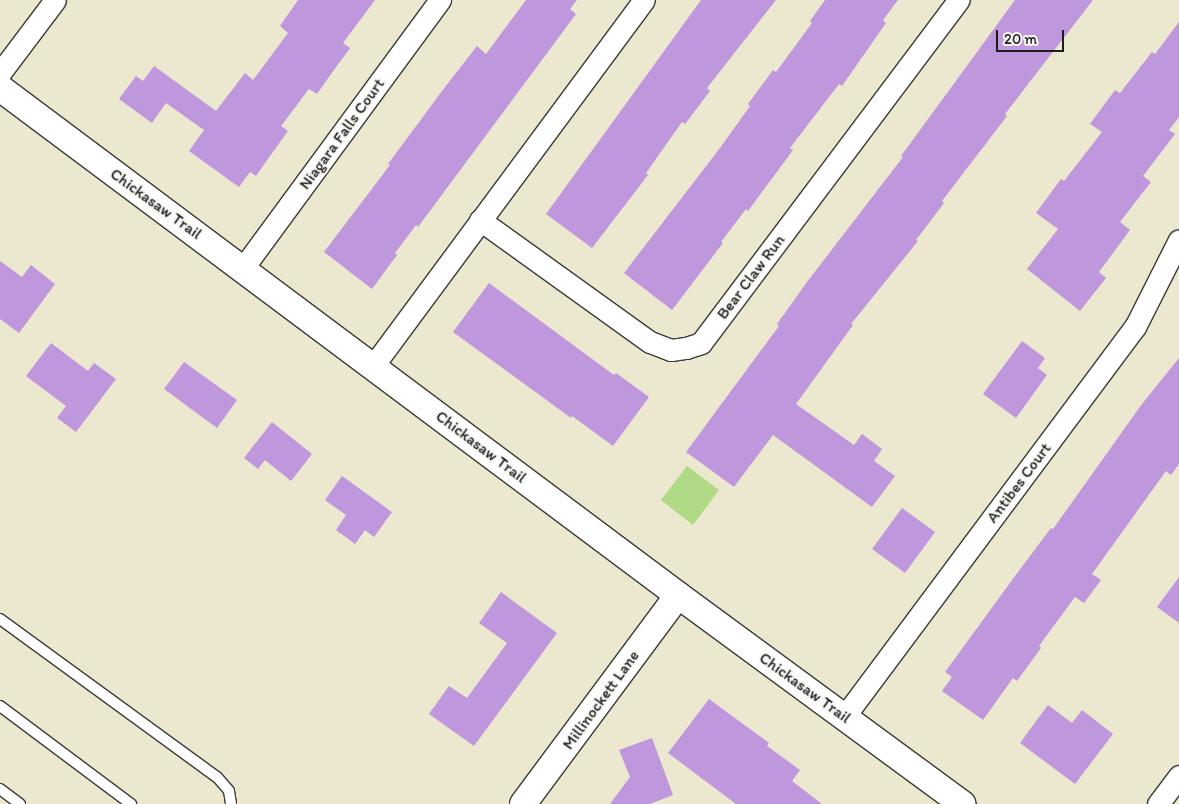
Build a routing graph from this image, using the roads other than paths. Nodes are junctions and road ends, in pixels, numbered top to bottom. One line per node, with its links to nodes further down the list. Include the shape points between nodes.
1 (55, 0): 5 (street)
2 (440, 0): 9 (street, Niagara Falls Court)
3 (644, 0): 7 (street)
4 (960, 0): 7 (street, Bear Claw Run, via 701,343 671,350 650,342)
5 (0, 73)
6 (0, 88): 9 (street, Chickasaw Trail)
7 (480, 220): 10 (street)
8 (1179, 240): 14 (street, Antibes Court, via 1135,327)
9 (243, 268): 10 (street, Chickasaw Trail)
10 (373, 366): 11 (street, Chickasaw Trail)
11 (678, 595): 14 (street, Chickasaw Trail); 20 (street, Millinockett Lane)
12 (0, 619): 19 (lane, via 218,776 229,791)
13 (0, 706): 18 (lane)
14 (844, 717): 21 (street, Chickasaw Trail)
15 (1179, 776): 22 (street)
16 (0, 789): 17 (lane)
17 (20, 804)
18 (131, 804)
19 (231, 804)
20 (523, 804)
21 (962, 804)
22 (1158, 804)

